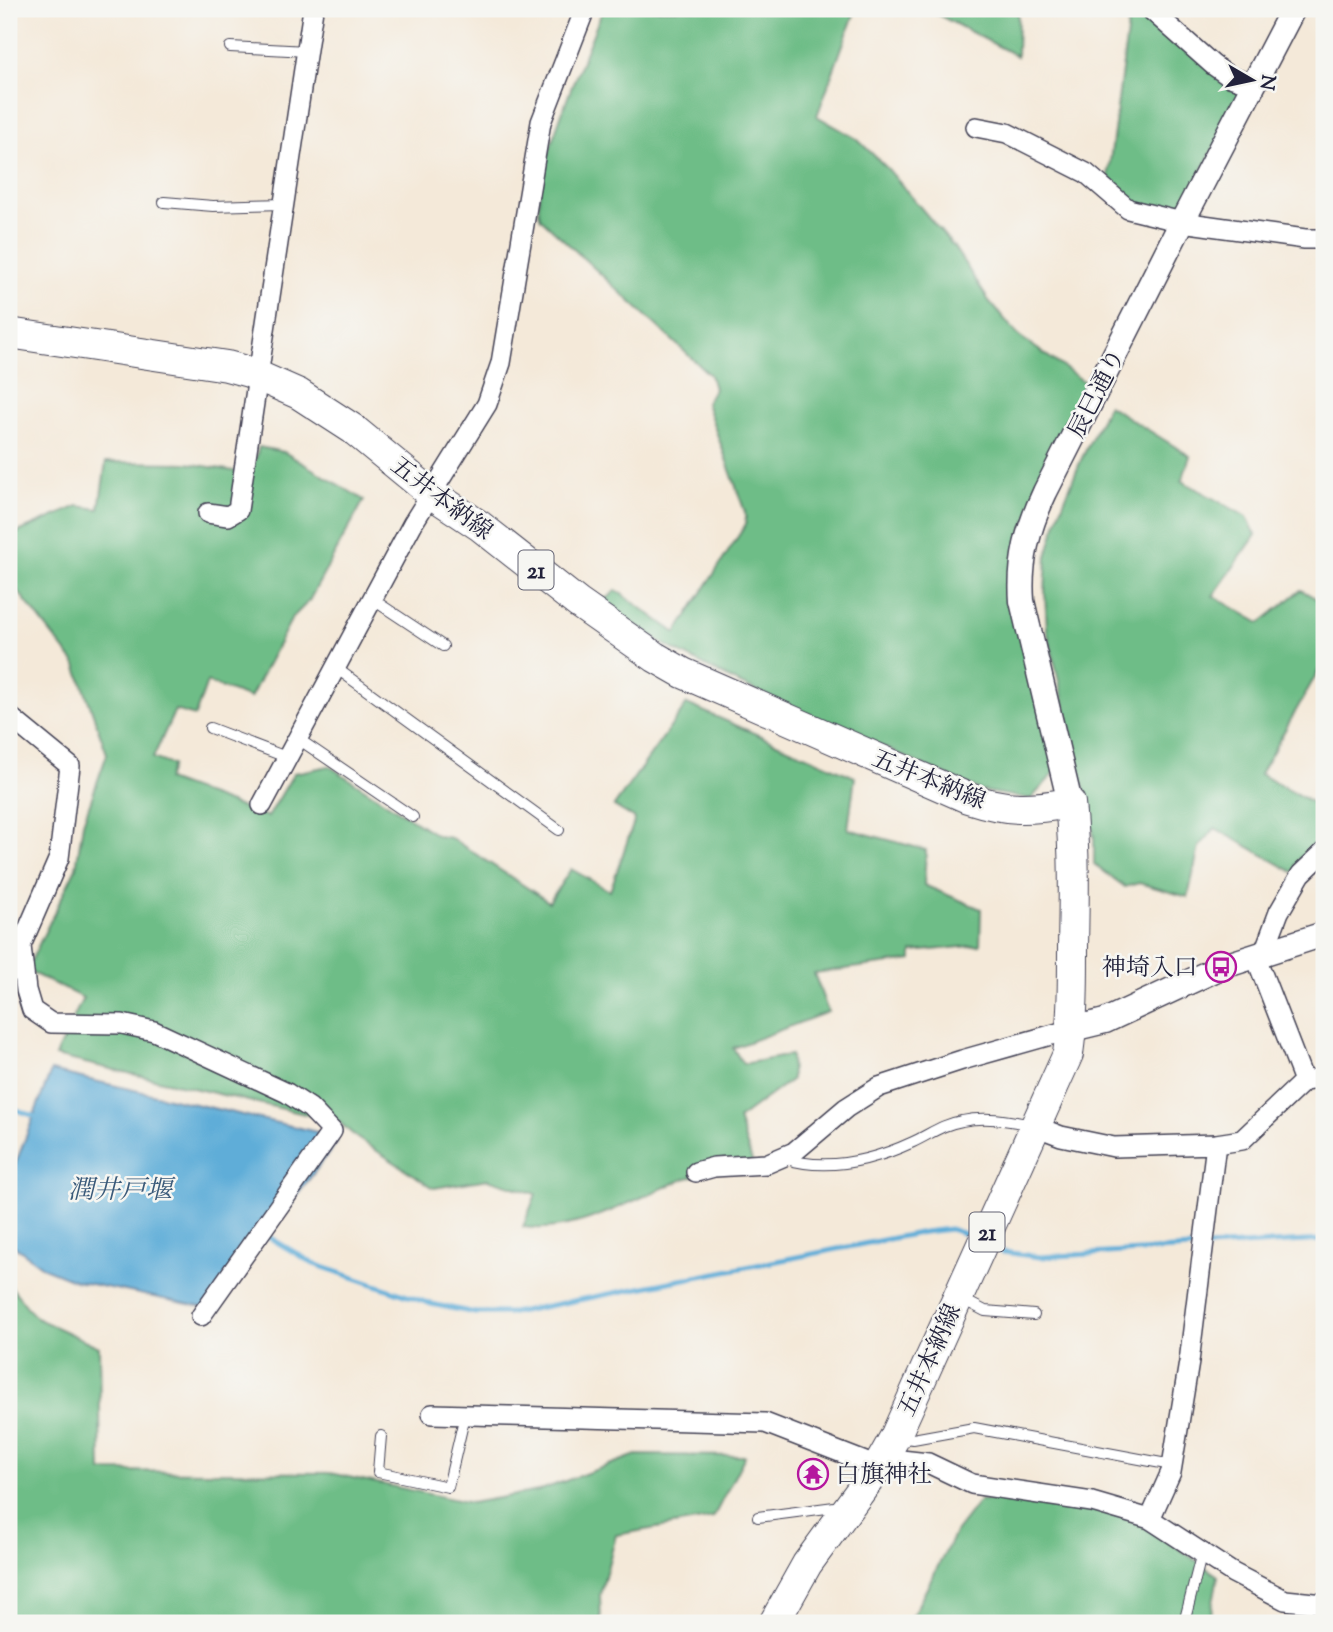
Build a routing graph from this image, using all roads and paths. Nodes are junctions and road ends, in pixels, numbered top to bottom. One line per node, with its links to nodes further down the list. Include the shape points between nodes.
1 (313, 9): 6 (street)
2 (585, 9): 15 (street, via 541,122 500,363 487,404)
3 (1150, 9): 7 (street, via 1213,65 1230,77)
4 (1293, 9): 7 (street, 辰巳通り)
5 (230, 47): 6 (lane)
6 (307, 51): 10 (street)
7 (1255, 85): 11 (street, 辰巳通り)
8 (976, 127): 11 (street, via 1007,133 1086,173 1128,209)
9 (164, 202): 10 (lane)
10 (284, 204): 14 (street)
11 (1182, 222): 12 (street); 24 (street, 辰巳通り, via 1045,492 1024,549 1023,601)
12 (1324, 240)
13 (9, 333): 14 (main road, 五井本納線 / 21, via 187,359)
14 (258, 376): 15 (main road, 五井本納線 / 21, via 327,411); 16 (street, via 238,510 228,516)
15 (432, 494): 17 (street); 24 (main road, 五井本納線 / 21, via 628,640 683,673 968,798 1020,809)
16 (208, 513)
17 (372, 599): 18 (lane); 19 (street)
18 (443, 646)
19 (336, 668): 22 (street); 27 (lane)
20 (9, 716): 30 (street, via 70,766 59,858)
21 (210, 728): 23 (lane)
22 (297, 738): 23 (street); 26 (lane)
23 (286, 757): 25 (street)
24 (1070, 803): 33 (main road, 五井本納線 / 21, via 1074,854)
25 (262, 805)
26 (413, 817)
27 (559, 830)
28 (1324, 852): 31 (street, via 1301,874)
29 (1324, 934): 31 (street)
30 (21, 946): 32 (street); 42 (street, via 32,1010 51,1023 122,1024 154,1031 287,1093 332,1131)
31 (1259, 954): 33 (street, via 1105,1021); 35 (street)
32 (9, 973)
33 (1072, 1029): 36 (main road, 五井本納線 / 21, via 1068,1054); 38 (street, via 879,1087)
34 (1324, 1078): 35 (street)
35 (1304, 1081): 37 (street, via 1242,1140)
36 (1035, 1126): 37 (street, via 1114,1147); 38 (lane, via 978,1118 942,1126 879,1156 842,1164 801,1164); 40 (main road, 五井本納線 / 21)
37 (1216, 1144): 47 (street)
38 (783, 1157): 39 (street, via 766,1164)
39 (696, 1172)
40 (958, 1297): 41 (lane, via 985,1311); 46 (main road, 五井本納線 / 21)
41 (1034, 1315)
42 (201, 1316)
43 (432, 1414): 44 (street)
44 (465, 1415): 45 (lane, via 448,1487 378,1472); 46 (street, via 765,1423)
45 (381, 1436)
46 (885, 1454): 47 (lane, via 913,1439 974,1428); 48 (main road, 五井本納線 / 21); 50 (street, via 928,1463 972,1484 1092,1502)
47 (1172, 1465): 50 (street)
48 (853, 1504): 49 (lane); 53 (main road, 五井本納線 / 21, via 807,1564)
49 (758, 1517)
50 (1150, 1519): 51 (street)
51 (1202, 1551): 52 (street, via 1285,1600); 54 (lane)
52 (1324, 1604)
53 (774, 1623)
54 (1184, 1623)

